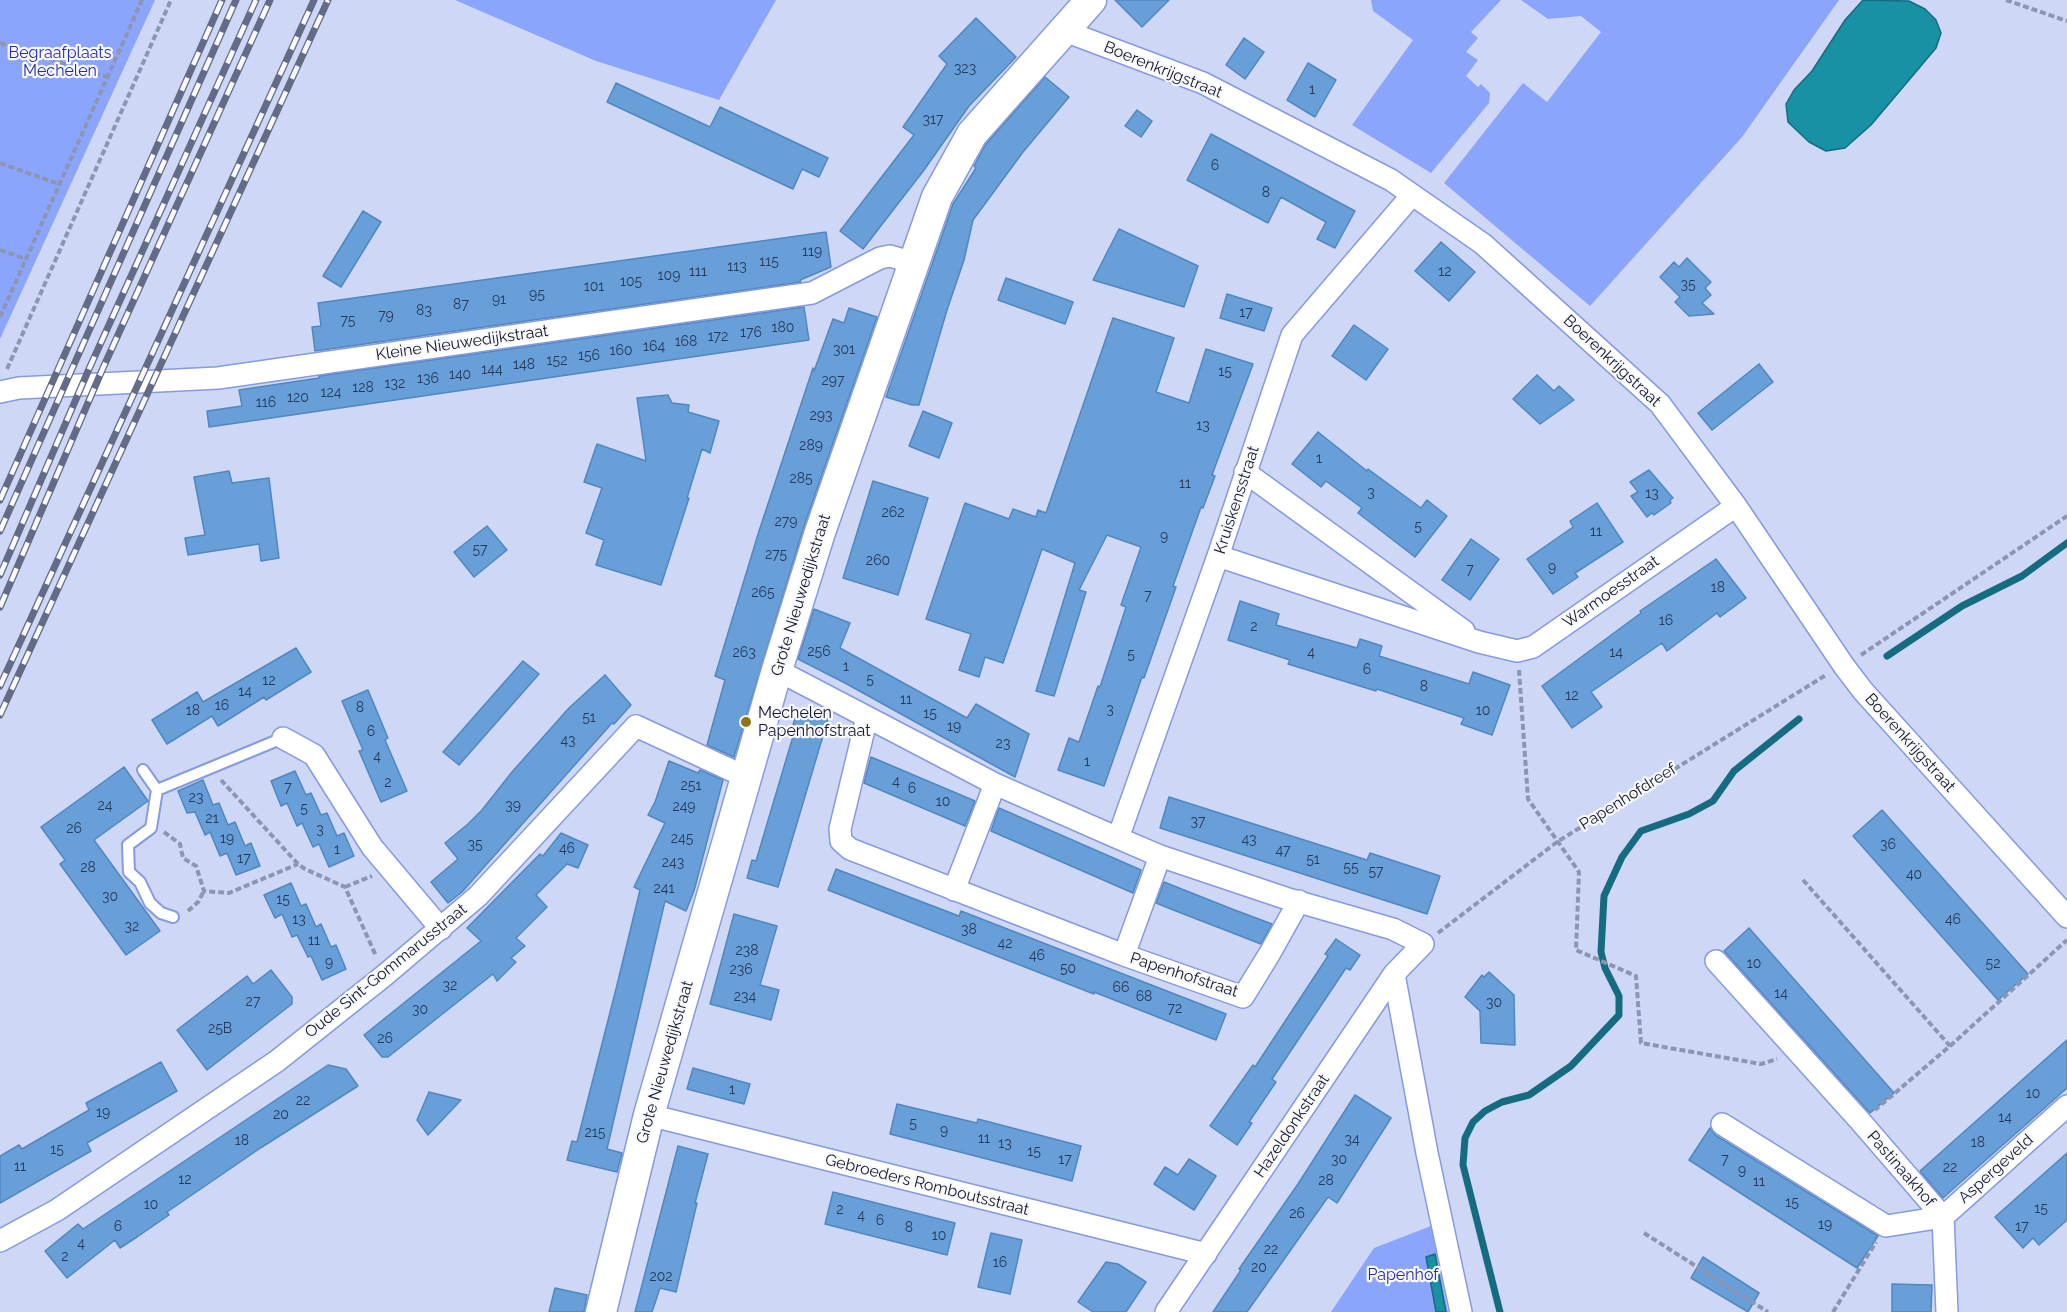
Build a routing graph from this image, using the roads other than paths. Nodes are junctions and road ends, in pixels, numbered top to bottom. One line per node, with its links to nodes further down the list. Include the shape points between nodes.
1 (1091, 0): 2 (main road, Grote Nieuwedijkstraat)
2 (1062, 30): 3 (street, Boerenkrijgstraat, via 1203,83); 4 (main road, Grote Nieuwedijkstraat, via 972,134 937,197)
3 (1413, 195): 6 (street, Kruiskensstraat, via 1292,335); 7 (street, Boerenkrijgstraat, via 1483,244 1660,404)
4 (914, 262): 5 (street, Kleine Nieuwedijkstraat, via 890,256 880,258 812,293 230,376 19,388); 10 (main road, Grote Nieuwedijkstraat, via 820,532)
5 (2, 385)
6 (1245, 472): 8 (street, Kruiskensstraat); 9 (street)
7 (1736, 506): 9 (street, Warmoesstraat, via 1533,647 1517,651); 22 (street, Boerenkrijgstraat, via 1863,691)
8 (1218, 556): 9 (street); 17 (street, Kruiskensstraat)
9 (1479, 642)
10 (777, 670): 11 (street); 14 (main road, Grote Nieuwedijkstraat)
11 (867, 717): 15 (street); 19 (street, Papenhofstraat, via 840,829 841,841 850,849)
12 (283, 738): 16 (lane); 23 (street, via 314,755 372,847)
13 (143, 770): 16 (lane)
14 (746, 777): 23 (street, Oude Sint-Gommarusstraat, via 636,726 478,896); 28 (main road, Grote Nieuwedijkstraat)
15 (995, 784): 17 (street); 19 (street)
16 (157, 790): 21 (lane, via 150,828 128,845 129,872 140,882 150,903)
17 (1118, 838): 18 (street)
18 (1160, 856): 20 (street); 24 (street, Papenhofstraat)
19 (954, 890): 24 (street, Papenhofstraat)
20 (1299, 901): 24 (street, Papenhofstraat, via 1243,997); 26 (street, Hazeldonkstraat, via 1393,929 1423,944)
21 (173, 917)
22 (2067, 917)
23 (441, 929): 31 (street, Oude Sint-Gommarusstraat, via 277,1061 57,1210)
24 (1124, 955)
25 (1716, 961): 30 (street, Pastinaakhof)
26 (1394, 974): 32 (street, Hazeldonkstraat); 35 (street)
27 (2067, 1106): 30 (street, Aspergeveld)
28 (649, 1115): 32 (street, Gebroeders Romboutsstraat); 33 (main road, Grote Nieuwedijkstraat)
29 (1722, 1124): 30 (street, Pastinaakhof, via 1886,1226)
30 (1943, 1217): 36 (street)
31 (0, 1241)
32 (1206, 1254): 34 (street, Hazeldonkstraat)
33 (600, 1312)
34 (1166, 1312)
35 (1461, 1312)
36 (1947, 1312)

